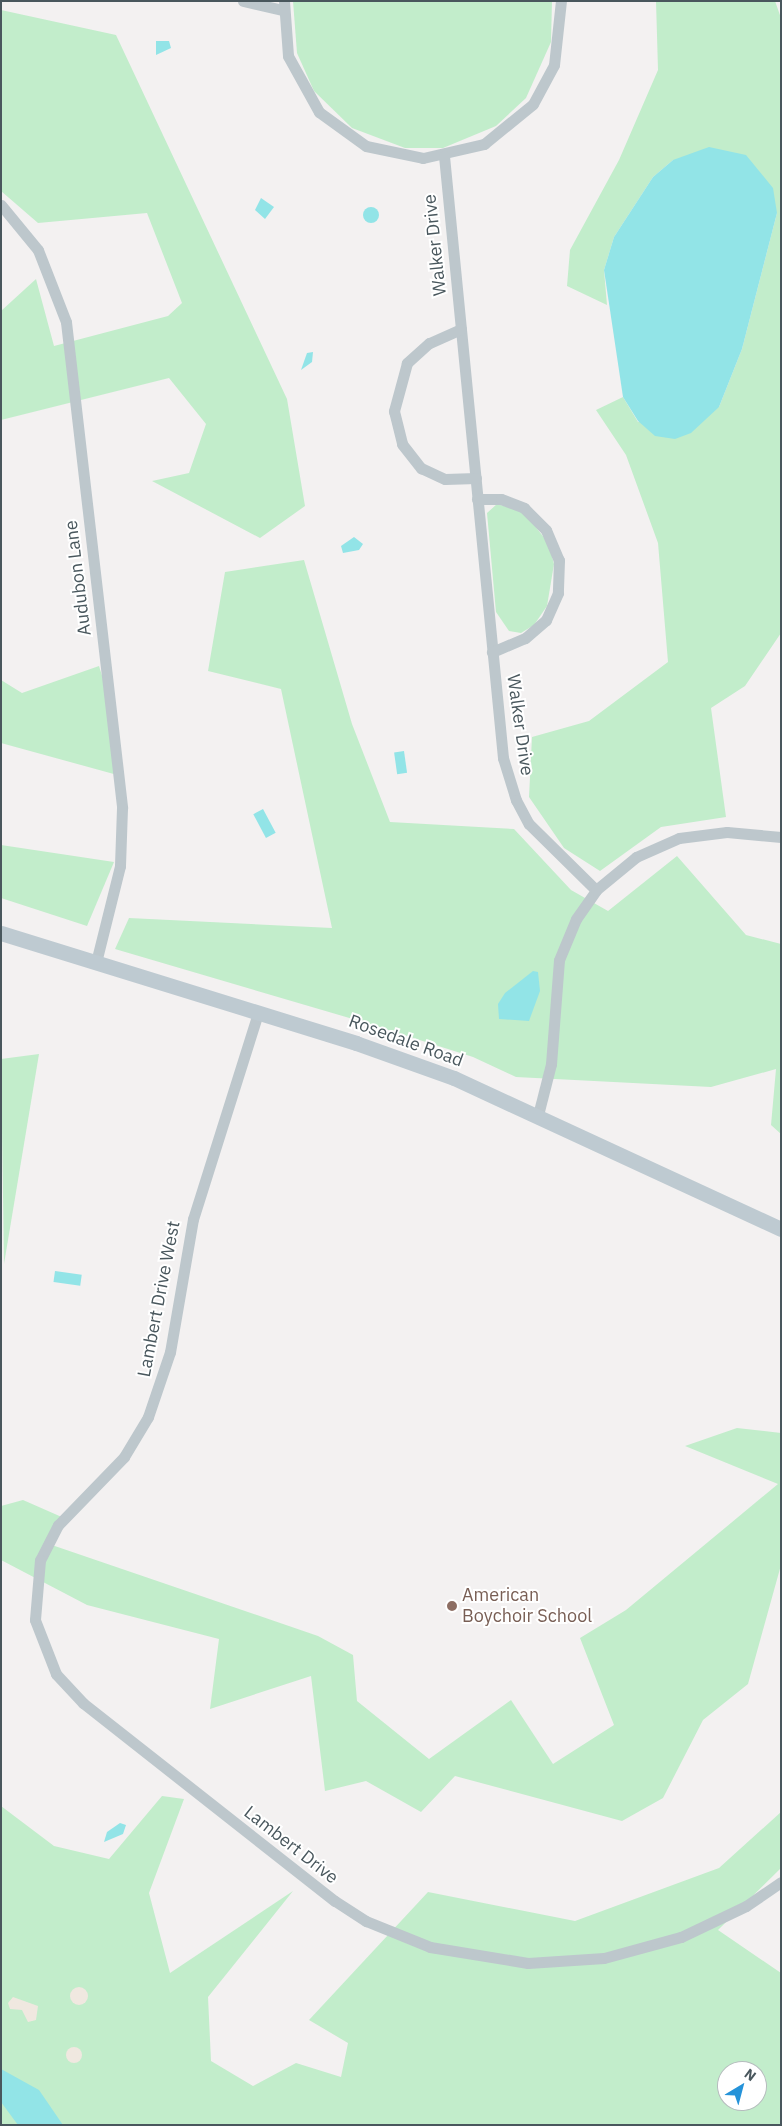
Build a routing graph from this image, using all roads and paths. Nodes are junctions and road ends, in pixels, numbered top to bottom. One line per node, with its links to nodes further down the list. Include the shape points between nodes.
1 (243, 1): 3 (street)
2 (561, 1): 4 (street, via 556,58 533,104 493,139)
3 (284, 6): 4 (street, via 284,37 296,77 331,124 384,153)
4 (444, 156): 6 (street, Walker Drive)
5 (1, 205): 13 (street, Audubon Lane, via 38,250 66,322 122,808 120,866)
6 (461, 329): 7 (street, Walker Drive); 7 (street, via 430,343 407,363 394,412 402,444 421,468 445,479)
7 (476, 478): 8 (street, Walker Drive)
8 (478, 499): 9 (street, Walker Drive); 9 (street, Walker Drive, via 501,499 524,508 546,530 558,560 558,593 546,620 526,638)
9 (492, 652): 11 (street, Walker Drive, via 503,758 516,800 542,841)
10 (781, 837): 11 (street, via 727,832 680,838 636,857)
11 (596, 890): 15 (street, via 576,919 559,960 551,1064)
12 (1, 932): 13 (street, Rosedale Road)
13 (96, 962): 14 (street, Rosedale Road)
14 (258, 1013): 15 (street, Rosedale Road, via 418,1064); 17 (street, Lambert Drive West, via 193,1219 170,1352 148,1417 124,1457 58,1525 36,1580 35,1620 47,1658 69,1690)
15 (538, 1115): 16 (street, Rosedale Road)
16 (781, 1229)
17 (102, 1718): 18 (street, Lambert Drive, via 334,1901 400,1937 480,1959 568,1962 646,1948 714,1923)
18 (781, 1882)

